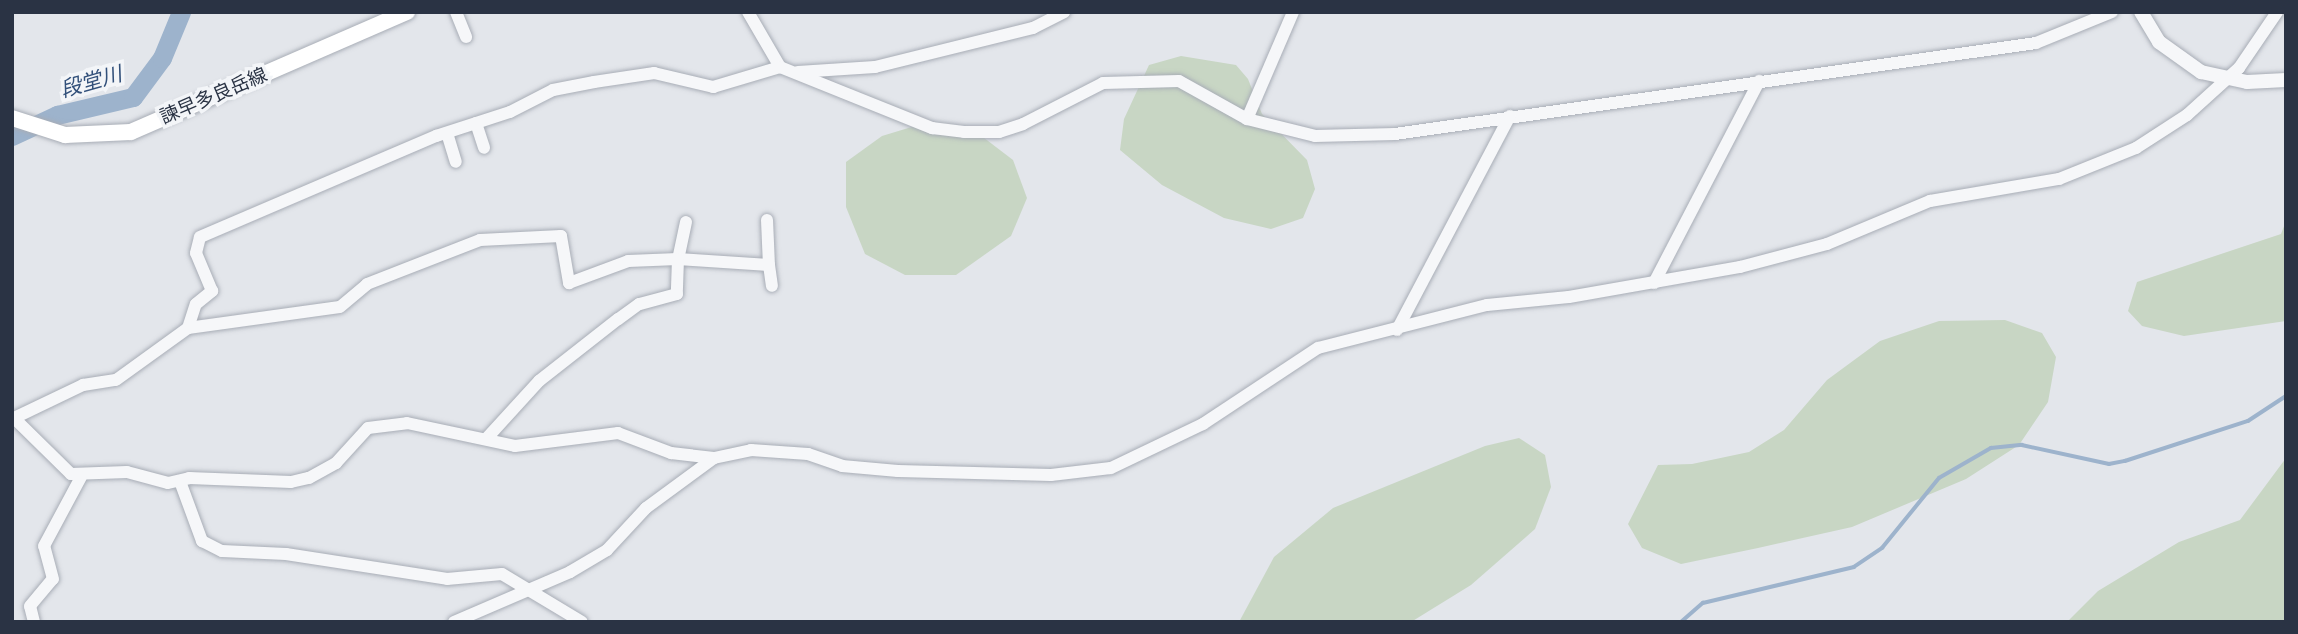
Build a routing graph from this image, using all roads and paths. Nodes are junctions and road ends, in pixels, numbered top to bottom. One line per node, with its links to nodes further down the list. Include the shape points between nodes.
1 (407, 12): 16 (main road, 諫早多良岳線, via 131,132 44,131)
2 (456, 12): 9 (street)
3 (748, 12): 10 (street)
4 (1064, 12): 11 (street, via 1033,28 875,67)
5 (1293, 12): 17 (street)
6 (2112, 12): 14 (street, via 2036,43)
7 (2141, 12): 12 (street, via 2178,59)
8 (2277, 12): 12 (street, via 2239,68)
9 (466, 37)
10 (780, 67): 11 (street); 18 (street, via 713,88 654,73 594,82 553,90)
11 (795, 72): 17 (street, via 932,128 964,132 1011,128 1103,83 1138,79 1178,81)
12 (2225, 79): 13 (street); 26 (street, via 2187,115 2136,148 2059,179 1930,201 1827,244)
13 (2286, 80)
14 (1759, 81): 15 (street); 26 (street)
15 (1510, 116): 17 (street, via 1395,134 1315,136); 29 (street)
16 (12, 118)
17 (1247, 118)
18 (476, 123): 19 (street); 20 (street)
19 (447, 133): 21 (street); 28 (street, via 200,237 196,253 212,292 195,304)
20 (484, 148)
21 (456, 162)
22 (767, 220): 25 (street)
23 (686, 222): 24 (street)
24 (678, 259): 25 (street); 28 (street, via 628,261 569,283 561,236 480,240 367,284 340,307); 31 (street, via 677,294 639,304 608,326 540,381)
25 (769, 265): 27 (street)
26 (1654, 283): 29 (street, via 1487,305)
27 (772, 286)
28 (188, 328): 30 (street, via 116,380 83,385)
29 (1396, 330): 32 (street, via 1318,348 1203,424 1111,468 1051,475 898,471 842,466 808,454 751,450)
30 (14, 420): 33 (street)
31 (487, 438): 32 (street, via 515,446 618,433 671,453); 34 (street, via 407,423 368,428 336,463 309,478 291,482 190,478)
32 (714, 458): 35 (street, via 646,508 607,550)
33 (81, 477): 34 (street, via 127,472); 36 (street, via 44,546 53,579 30,606)
34 (181, 484): 35 (street, via 202,541 222,551 286,554 447,579 502,574)
35 (533, 589): 37 (street); 38 (street)
36 (34, 622)
37 (454, 622)
38 (582, 622)

